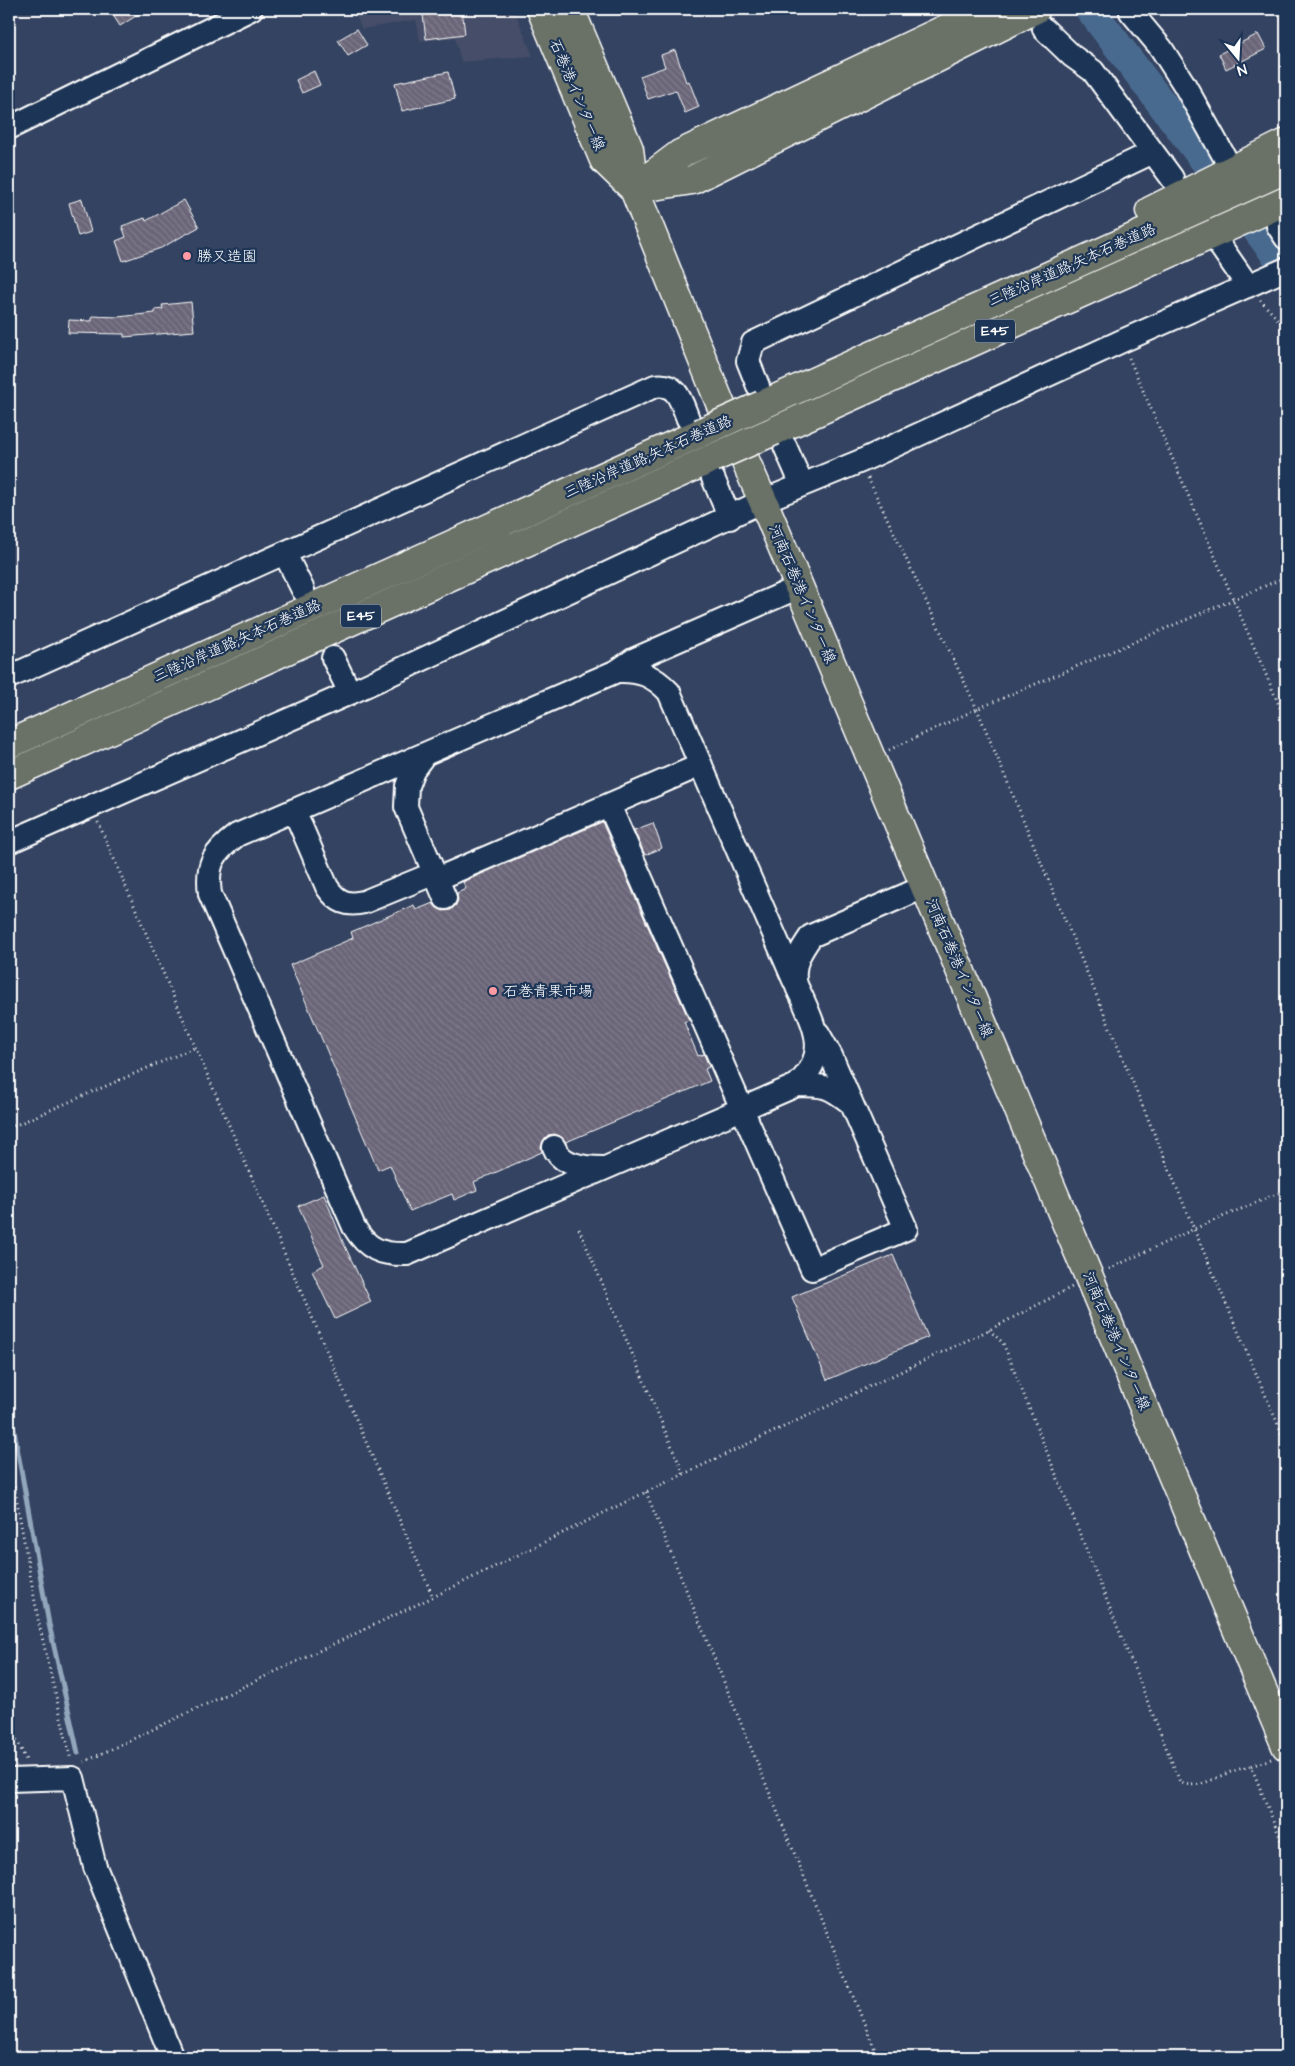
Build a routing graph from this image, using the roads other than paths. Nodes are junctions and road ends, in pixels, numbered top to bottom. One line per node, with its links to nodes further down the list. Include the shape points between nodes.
1 (251, 9): 7 (street)
2 (541, 9): 12 (main road, 石巻港インター線, via 604,160)
3 (570, 9): 12 (main road, 石巻港インター線, via 629,149)
4 (988, 9): 12 (main road, via 680,154)
5 (1131, 12): 11 (street, via 1180,77)
6 (1040, 19): 9 (street, via 1072,56 1093,71); 12 (main road, via 692,180)
7 (9, 128)
8 (1286, 143): 11 (main road)
9 (1153, 152): 13 (street); 19 (street, via 752,343 748,361)
10 (1286, 169): 11 (main road)
11 (1230, 173): 13 (main road, 三陸沿岸道路;矢本石巻道路)
12 (634, 189): 24 (main road, 河南石巻港インター線)
13 (1187, 192): 19 (main road, 三陸沿岸道路;矢本石巻道路 / E45, via 876,354)
14 (1286, 201): 15 (main road, 三陸沿岸道路;矢本石巻道路 / E45)
15 (1274, 226): 16 (main road, 三陸沿岸道路;矢本石巻道路 / E45)
16 (1218, 239): 18 (street); 21 (main road, 三陸沿岸道路;矢本石巻道路 / E45)
17 (1286, 269): 18 (street)
18 (1252, 284): 23 (street)
19 (760, 396): 20 (main road, 三陸沿岸道路;矢本石巻道路 / E45, bridge)
20 (694, 426): 26 (street, via 672,389 665,384 655,386); 35 (main road, 三陸沿岸道路;矢本石巻道路 / E45)
21 (779, 438): 22 (main road, 三陸沿岸道路;矢本石巻道路 / E45, bridge); 23 (street)
22 (713, 468): 25 (street); 38 (main road, 三陸沿岸道路;矢本石巻道路 / E45)
23 (802, 486): 24 (street)
24 (763, 501): 25 (street); 27 (main road, 河南石巻港インター線)
25 (730, 518): 34 (street)
26 (285, 554): 28 (street); 32 (street)
27 (799, 587): 29 (street); 45 (main road, 河南石巻港インター線)
28 (303, 590)
29 (675, 641): 31 (street); 33 (street)
30 (333, 658): 34 (street)
31 (617, 671): 33 (street, via 648,674); 36 (street)
32 (9, 677)
33 (660, 682): 37 (street, via 668,692)
34 (350, 692): 43 (street)
35 (9, 744)
36 (424, 755): 39 (street); 41 (street, via 407,786)
37 (700, 765): 40 (street); 46 (street)
38 (9, 775)
39 (358, 783): 41 (street, via 376,784 392,792); 42 (street)
40 (609, 805): 44 (street); 52 (street)
41 (406, 807): 44 (street)
42 (294, 810): 44 (street, via 327,887 342,902 353,905); 54 (street, via 237,835 211,860 207,877 210,894 362,1240 374,1249 392,1255 407,1254)
43 (9, 842)
44 (439, 883)
45 (924, 887): 47 (street); 55 (main road, 河南石巻港インター線, via 1090,1278)
46 (768, 919): 47 (street, via 781,929); 48 (street)
47 (811, 936): 48 (street, via 796,962)
48 (794, 980): 49 (street)
49 (816, 1030): 50 (street, via 817,1053 809,1073); 51 (street)
50 (797, 1085): 51 (street, via 832,1089); 52 (street)
51 (851, 1103): 52 (street, via 906,1229 812,1269)
52 (741, 1109): 53 (street)
53 (604, 1168): 54 (street); 54 (street, via 571,1164 555,1151 549,1185)
54 (538, 1198)
55 (1282, 1751)
56 (9, 1780): 57 (street, via 74,1774 95,1867)
57 (172, 2057)

